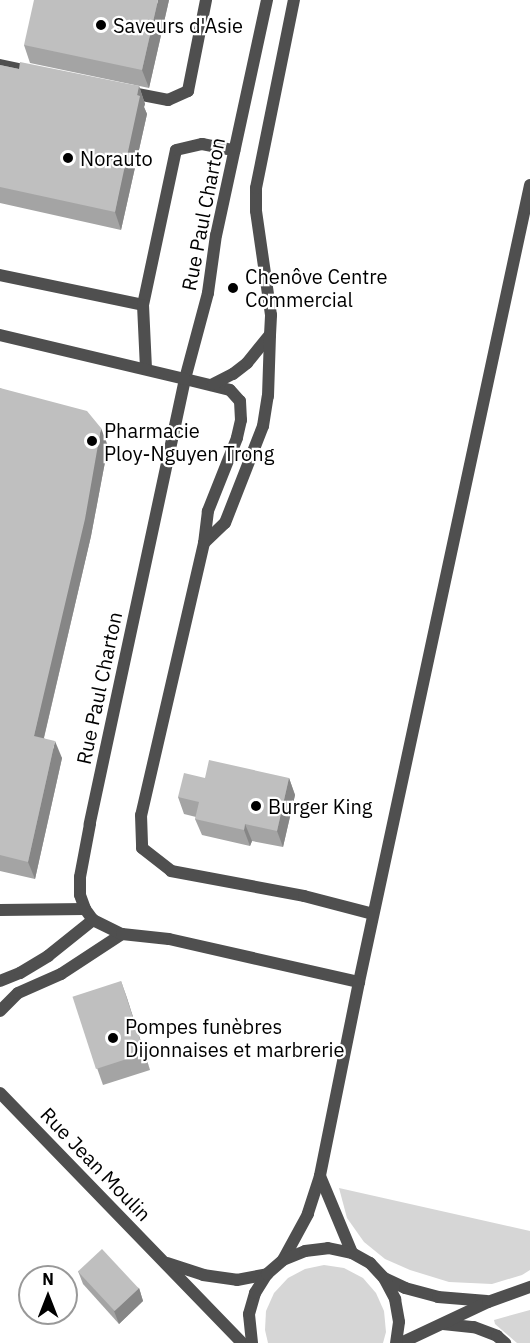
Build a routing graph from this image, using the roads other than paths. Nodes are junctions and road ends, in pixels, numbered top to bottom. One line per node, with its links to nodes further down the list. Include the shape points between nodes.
1 (206, 0): 6 (street, via 188,91 168,100)
2 (267, 0): 7 (street, Rue Paul Charton)
3 (294, 0): 11 (street, via 256,188)
4 (0, 64): 5 (street)
5 (45, 74)
6 (112, 88)
7 (234, 150): 10 (street, via 202,144 176,150); 14 (street, Rue Paul Charton, via 208,293)
8 (530, 185): 19 (street)
9 (0, 275): 10 (street)
10 (143, 305): 13 (street)
11 (270, 334): 15 (street, via 247,363); 16 (street, via 268,396 262,426 225,523)
12 (0, 335): 13 (street)
13 (146, 369): 14 (street)
14 (185, 379): 15 (street); 17 (street, Rue Paul Charton, via 90,824 80,877)
15 (213, 384): 16 (street, via 230,390 240,401 241,420 208,511)
16 (204, 543): 19 (street, via 141,815 142,848 171,871 304,896)
17 (85, 909): 18 (street); 20 (street, Rue Paul Charton)
18 (0, 910)
19 (374, 914): 23 (street)
20 (93, 920): 21 (street, Rue Paul Charton); 22 (street, via 48,956)
21 (122, 934): 23 (street, Rue Paul Charton, via 169,939); 24 (street, via 61,974 18,993)
22 (0, 981)
23 (359, 982): 26 (street)
24 (0, 1011)
25 (0, 1093): 29 (street, Rue Jean Moulin)
26 (320, 1176): 27 (street); 28 (street, via 308,1214)
27 (352, 1253): 28 (street, via 328,1248 305,1251); 31 (street, via 370,1263)
28 (284, 1260): 30 (street)
29 (166, 1263): 30 (street, Rue Jean Moulin, via 202,1275 237,1280); 35 (street, Rue Jean Moulin)
30 (267, 1274): 36 (street, via 255,1293 249,1314)
31 (384, 1278): 33 (street, via 438,1296); 37 (street, via 395,1299 399,1322)
32 (530, 1287): 33 (street)
33 (488, 1302): 34 (street)
34 (442, 1324): 38 (street); 39 (street, via 474,1327)
35 (242, 1343)
36 (252, 1343)
37 (396, 1343)
38 (401, 1343)
39 (505, 1343)

